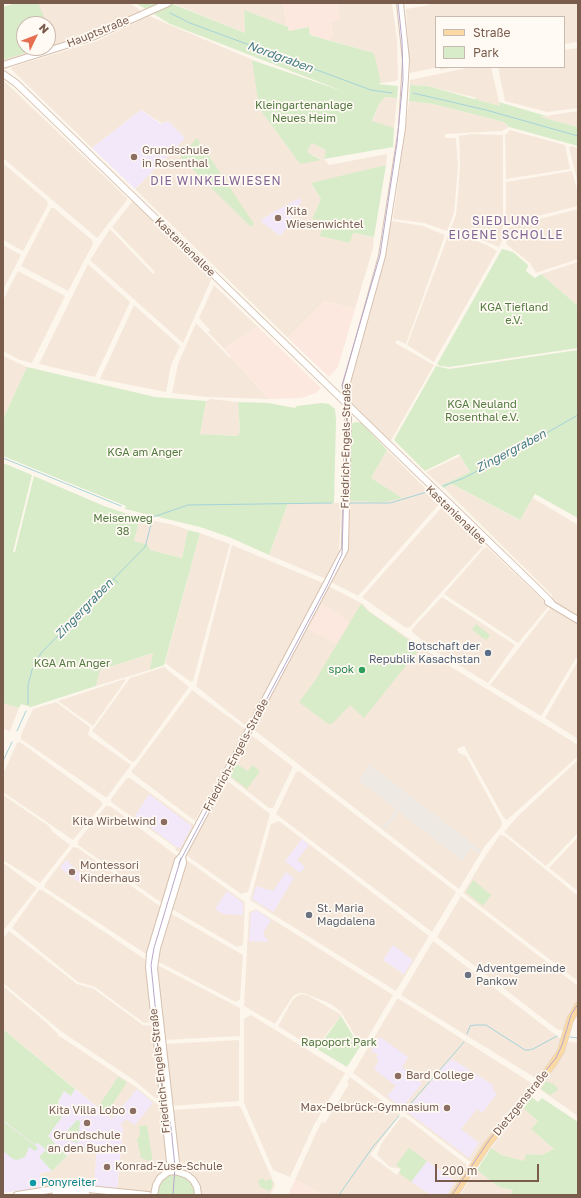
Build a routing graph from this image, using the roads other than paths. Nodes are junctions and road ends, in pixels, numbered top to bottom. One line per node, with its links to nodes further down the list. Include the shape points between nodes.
1 (168, 3): 3 (main road, Hauptstraße, via 92,36)
2 (400, 3): 5 (main road, Friedrich-Engels-Straße, via 406,60 402,128 384,247 346,383)
3 (3, 64)
4 (3, 74): 5 (main road, Kastanienallee, via 27,94)
5 (347, 405): 6 (main road, Kastanienallee); 7 (main road, Friedrich-Engels-Straße)
6 (364, 422): 7 (main road, via 354,421); 8 (main road, Kastanienallee, via 542,598)
7 (348, 426): 10 (main road, Friedrich-Engels-Straße, via 344,550 182,856 183,863 157,948 154,968)
8 (578, 620)
9 (578, 1006): 17 (main road, Dietzgenstraße, via 570,1020 561,1051 552,1065 497,1132)
10 (174, 1171): 15 (main road, via 158,1180); 16 (main road, via 193,1180)
11 (17, 1195): 14 (main road, via 68,1187)
12 (55, 1195): 13 (main road)
13 (87, 1195)
14 (148, 1195)
15 (154, 1195)
16 (198, 1195)
17 (454, 1195)

